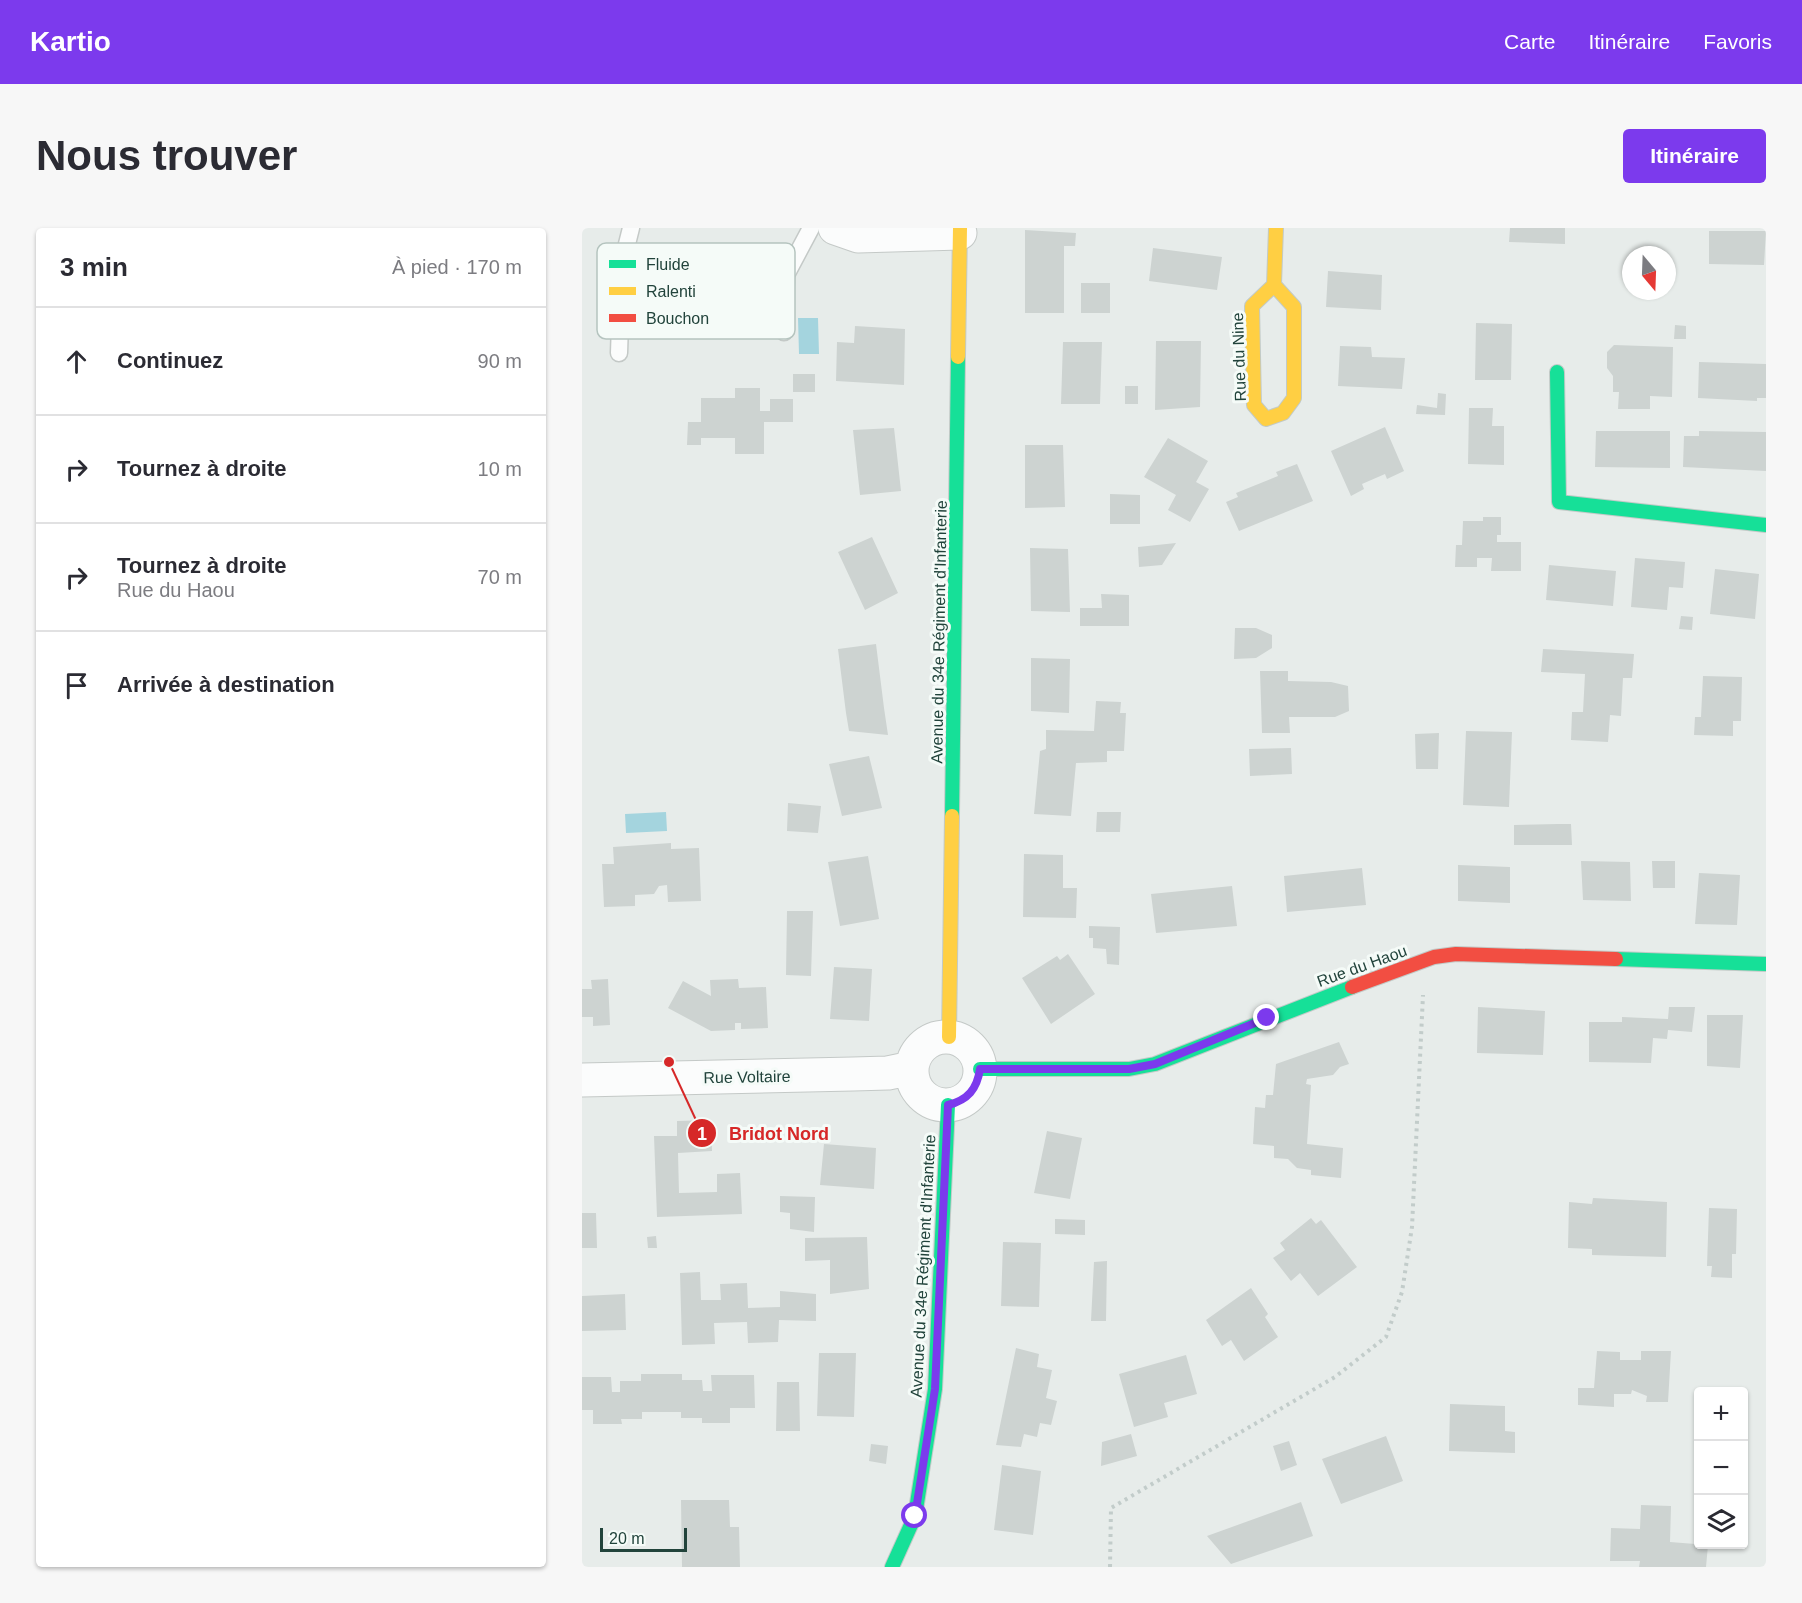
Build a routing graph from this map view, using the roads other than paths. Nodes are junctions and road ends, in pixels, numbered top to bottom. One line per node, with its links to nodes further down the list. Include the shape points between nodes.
1 (631, 228): 6 (lane)
2 (811, 228): 7 (lane)
3 (835, 228): 5 (street, via 858,236)
4 (1276, 228): 8 (street)
5 (960, 231): 14 (street, Avenue du 34e Régiment d'Infanterie)
6 (627, 243)
7 (795, 258)
8 (1274, 285): 8 (street, Rue du Nine, via 1294,307 1294,398 1288,410 1266,419 1254,405 1252,306)
9 (619, 339): 10 (lane)
10 (619, 353)
11 (1557, 372): 12 (street, via 1559,502)
12 (1766, 525)
13 (1766, 964): 16 (street, Rue du Haou, via 1456,954 1424,961 1267,1018 1155,1064 1129,1069)
14 (949, 1037): 15 (street, via 925,1044); 16 (street, via 970,1048)
15 (912, 1068): 17 (street, Rue Voltaire, via 888,1073); 18 (street, via 912,1079 921,1095 931,1102)
16 (980, 1069): 18 (street, via 972,1093)
17 (582, 1080)
18 (948, 1105): 19 (street, Avenue du 34e Régiment d'Infanterie, via 935,1389 915,1516)
19 (892, 1567)

